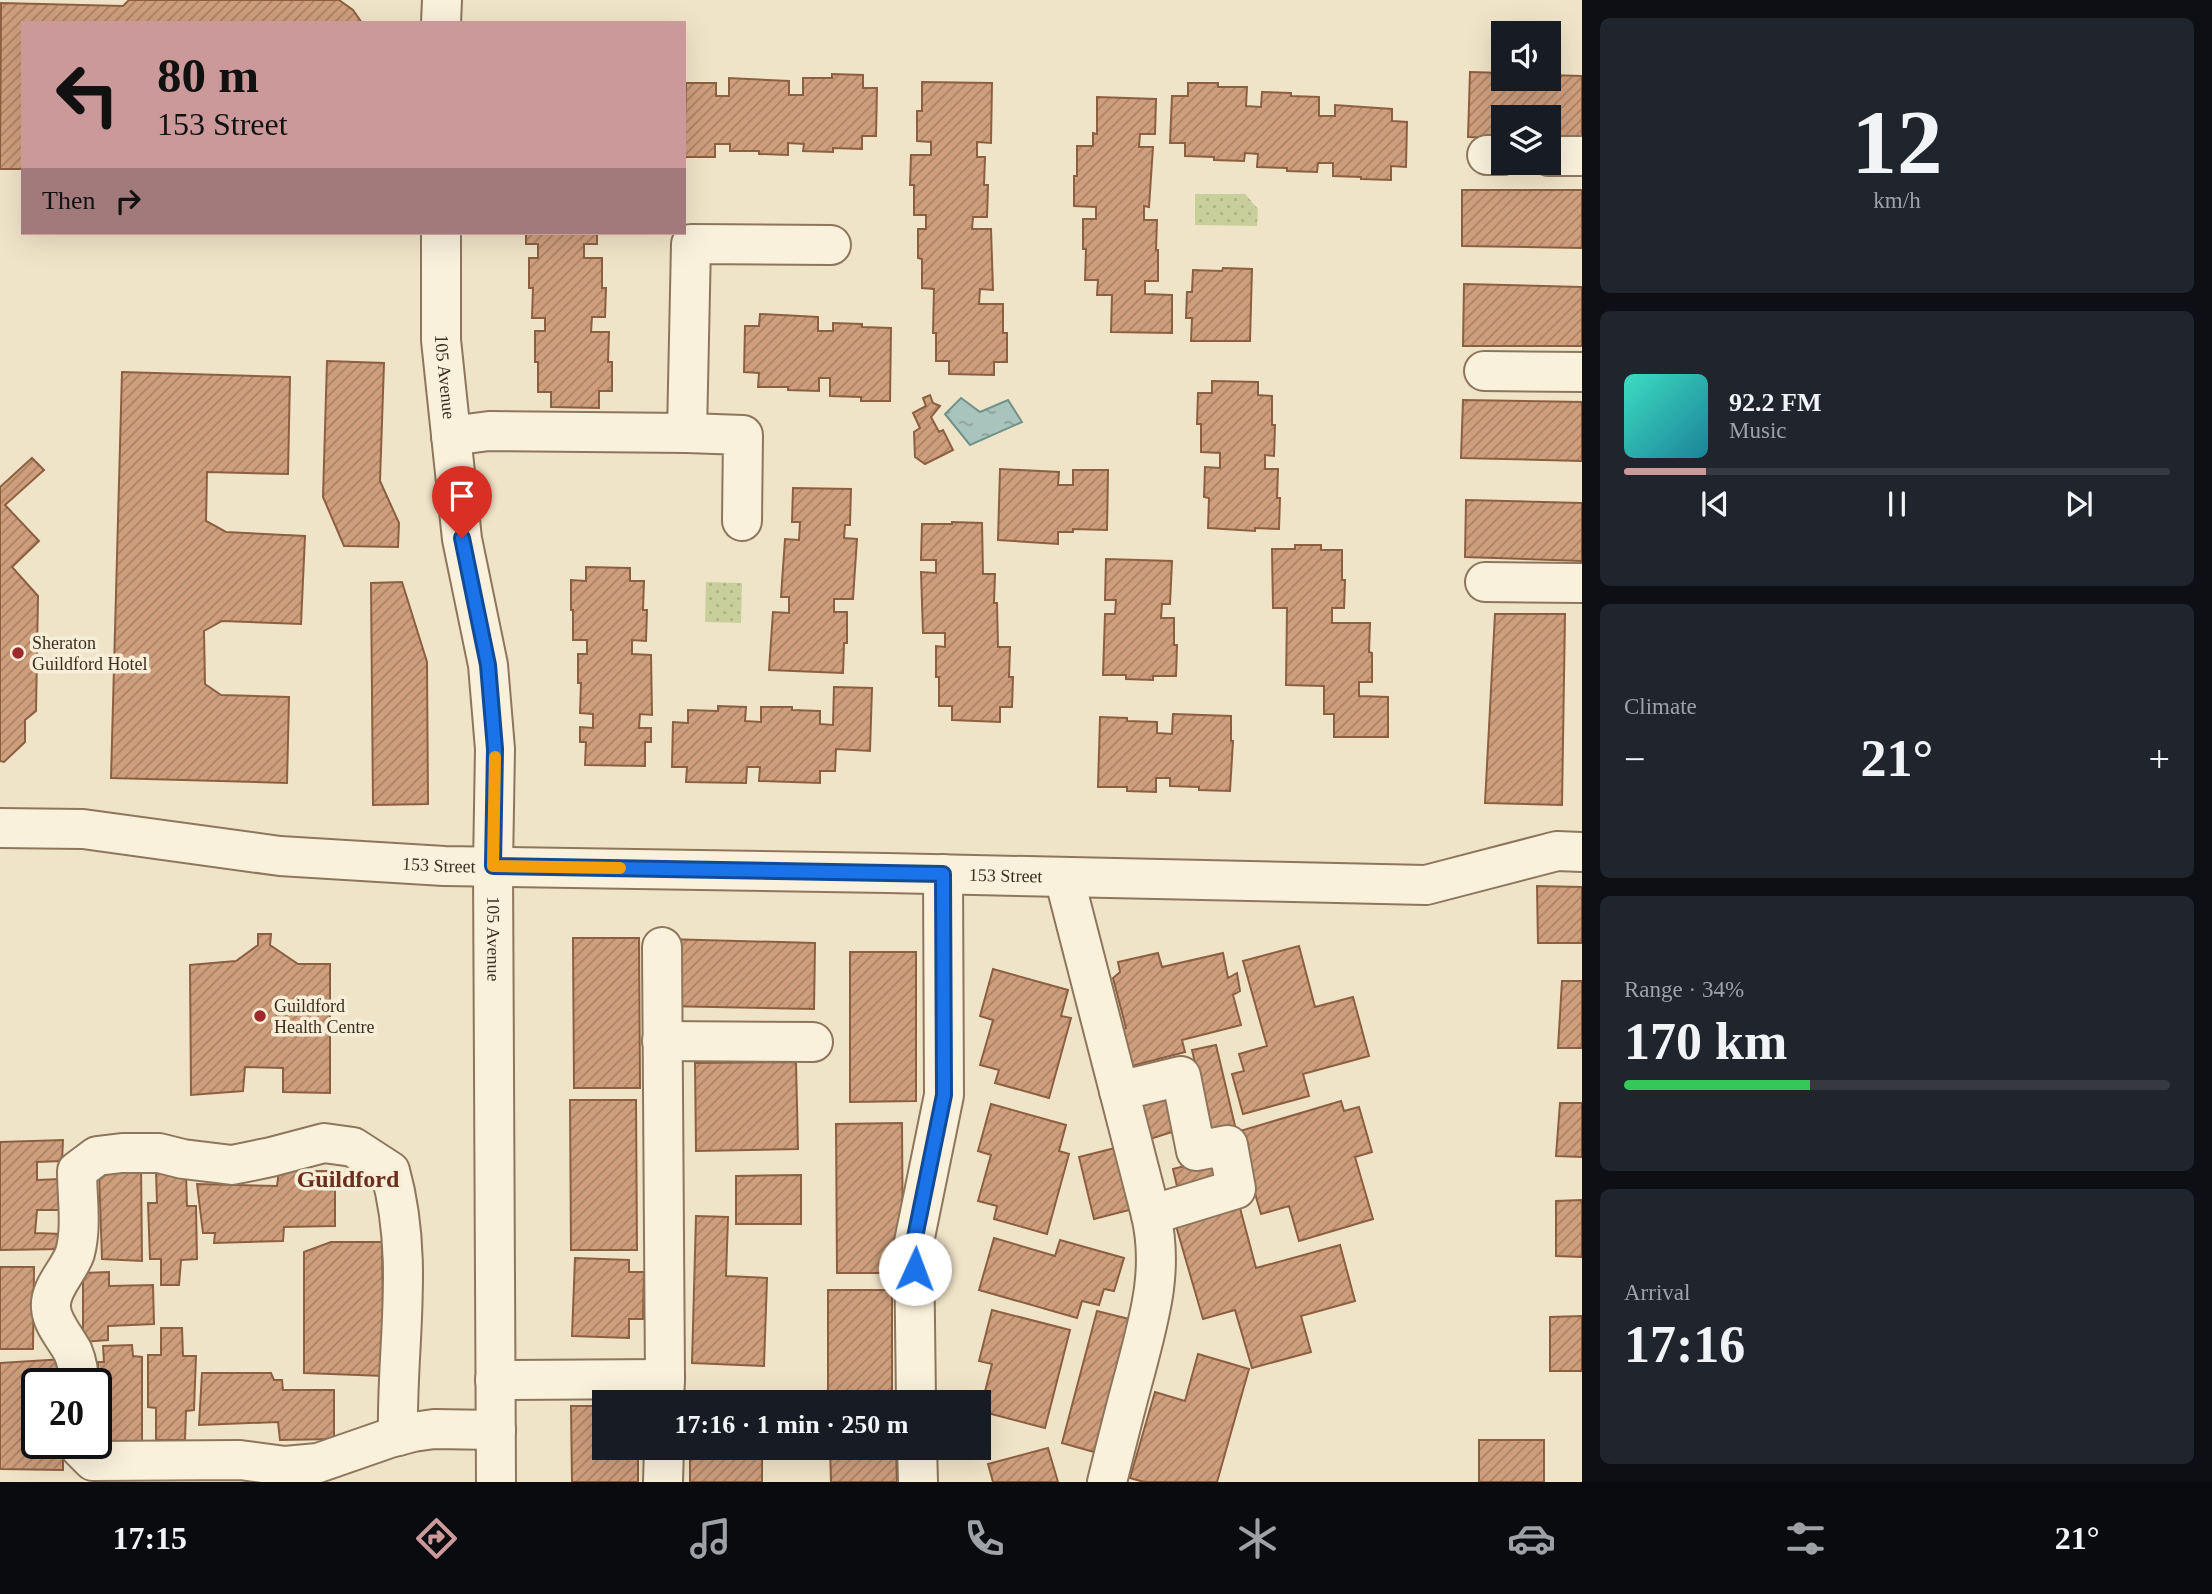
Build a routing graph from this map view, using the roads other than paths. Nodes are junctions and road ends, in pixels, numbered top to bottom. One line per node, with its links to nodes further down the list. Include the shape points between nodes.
1 (442, 0): 2 (street)
2 (442, 21)
3 (1561, 156): 4 (street)
4 (1582, 156)
5 (441, 235): 10 (street, 105 Avenue, via 441,340)
6 (831, 245): 9 (street, via 691,244)
7 (1484, 371): 8 (street)
8 (1582, 372)
9 (687, 433): 10 (street, via 489,431); 11 (street, via 743,435)
10 (451, 436): 16 (street, 105 Avenue, via 462,538 488,665 495,749)
11 (743, 522)
12 (1485, 582): 13 (street)
13 (1582, 583)
14 (0, 828): 16 (street, 153 Street, via 83,829 280,856)
15 (1582, 852): 18 (street, 153 Street, via 1557,850 1426,885)
16 (493, 866): 17 (street, 153 Street); 25 (street, 105 Avenue)
17 (943, 874): 18 (street, 153 Street); 27 (street, via 944,1095 914,1242)
18 (1064, 877): 22 (street)
19 (662, 947): 20 (street)
20 (662, 1041): 21 (street); 26 (street)
21 (813, 1042)
22 (1119, 1091): 23 (street); 23 (street, via 1181,1076 1196,1151 1228,1145 1236,1189)
23 (1151, 1215): 36 (street, via 1157,1248 1152,1307)
24 (78, 1368): 29 (street, via 50,1307 74,1254 77,1171 97,1156 122,1153 159,1153 232,1164 324,1143 353,1147 390,1171 396,1194 404,1252)
25 (495, 1380): 26 (street); 28 (street, 105 Avenue)
26 (664, 1390)
27 (916, 1390)
28 (496, 1430): 29 (street, via 434,1429); 33 (street, 105 Avenue)
29 (398, 1436): 30 (street, via 318,1463)
30 (91, 1459)
31 (664, 1460): 34 (street)
32 (917, 1460): 35 (street)
33 (496, 1482)
34 (663, 1482)
35 (918, 1482)
36 (1107, 1482)

